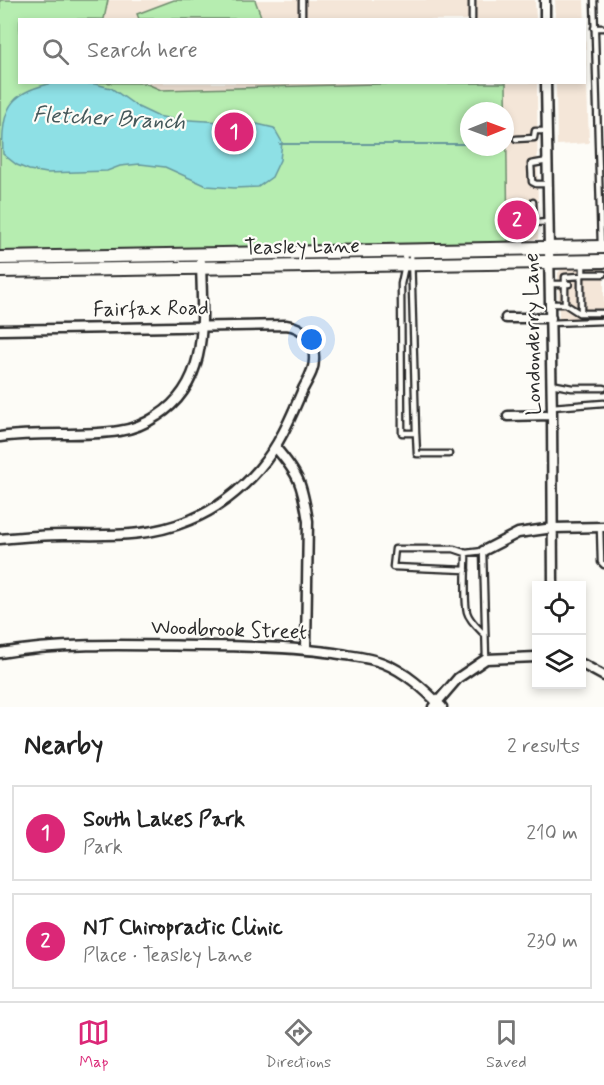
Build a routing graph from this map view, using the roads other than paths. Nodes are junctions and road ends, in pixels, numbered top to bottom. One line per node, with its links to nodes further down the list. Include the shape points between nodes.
1 (302, 0): 5 (lane)
2 (472, 0): 6 (lane)
3 (545, 0): 7 (street)
4 (594, 0): 8 (lane)
5 (302, 18)
6 (472, 18)
7 (545, 18)
8 (594, 28): 9 (lane); 17 (lane)
9 (604, 28)
10 (546, 84): 11 (street, Londonderry Lane)
11 (547, 131): 12 (lane, via 535,131 534,138); 13 (street, Londonderry Lane)
12 (516, 139)
13 (548, 161): 14 (street, Londonderry Lane); 14 (lane, via 531,164 531,178 536,184)
14 (548, 184): 16 (street, Londonderry Lane)
15 (533, 202): 16 (lane, via 534,223)
16 (549, 222): 18 (street, Londonderry Lane)
17 (602, 247): 18 (main road, Teasley Lane)
18 (549, 248): 19 (main road, Teasley Lane); 23 (street, Londonderry Lane)
19 (407, 251): 21 (main road, Teasley Lane); 24 (lane)
20 (0, 258): 21 (main road, Teasley Lane)
21 (201, 261): 24 (main road, Teasley Lane); 26 (main road, Teasley Lane); 37 (street)
22 (604, 261): 25 (main road, Teasley Lane)
23 (549, 262): 24 (main road, Teasley Lane); 25 (main road, Teasley Lane); 28 (street, Londonderry Lane)
24 (408, 264): 44 (lane); 44 (lane, via 401,284 402,433)
25 (582, 270): 27 (lane); 29 (lane, via 565,276); 32 (lane)
26 (0, 271)
27 (604, 274)
28 (550, 284): 29 (lane); 30 (street, Londonderry Lane)
29 (567, 284): 31 (lane)
30 (550, 304): 31 (lane); 35 (street, Londonderry Lane)
31 (566, 304): 32 (lane)
32 (582, 313): 33 (lane)
33 (604, 313)
34 (506, 318): 35 (street)
35 (550, 320): 36 (lane); 39 (street, Londonderry Lane)
36 (604, 321)
37 (202, 326): 38 (street, Fairfax Road); 45 (street, via 198,360 188,387 167,410 143,425 118,431); 46 (street, Fairfax Road, via 294,326 312,343 313,366)
38 (0, 330)
39 (551, 384): 40 (lane); 42 (street, Londonderry Lane)
40 (604, 388)
41 (604, 403): 42 (lane)
42 (552, 411): 43 (street); 49 (street, Londonderry Lane)
43 (508, 416)
44 (416, 433): 47 (lane, via 417,454)
45 (0, 437)
46 (275, 447): 50 (street, via 259,469 229,497 190,520 163,530 121,536); 57 (street, via 299,480 306,505)
47 (449, 454)
48 (602, 527): 49 (street); 53 (lane)
49 (553, 528): 51 (street, via 518,532); 55 (street, Londonderry Lane)
50 (0, 539)
51 (483, 551): 52 (lane); 56 (lane)
52 (466, 553): 54 (lane); 54 (lane, via 454,549 395,549 393,567)
53 (604, 565)
54 (466, 570): 56 (lane, via 467,612)
55 (553, 581)
56 (484, 634): 60 (lane)
57 (306, 649): 58 (street, Woodbrook Street, via 130,645); 63 (street, Woodbrook Street, via 383,663 406,675)
58 (0, 653)
59 (532, 657): 60 (street)
60 (486, 659): 63 (street, via 458,678)
61 (586, 666): 62 (street)
62 (604, 676)
63 (437, 705)

